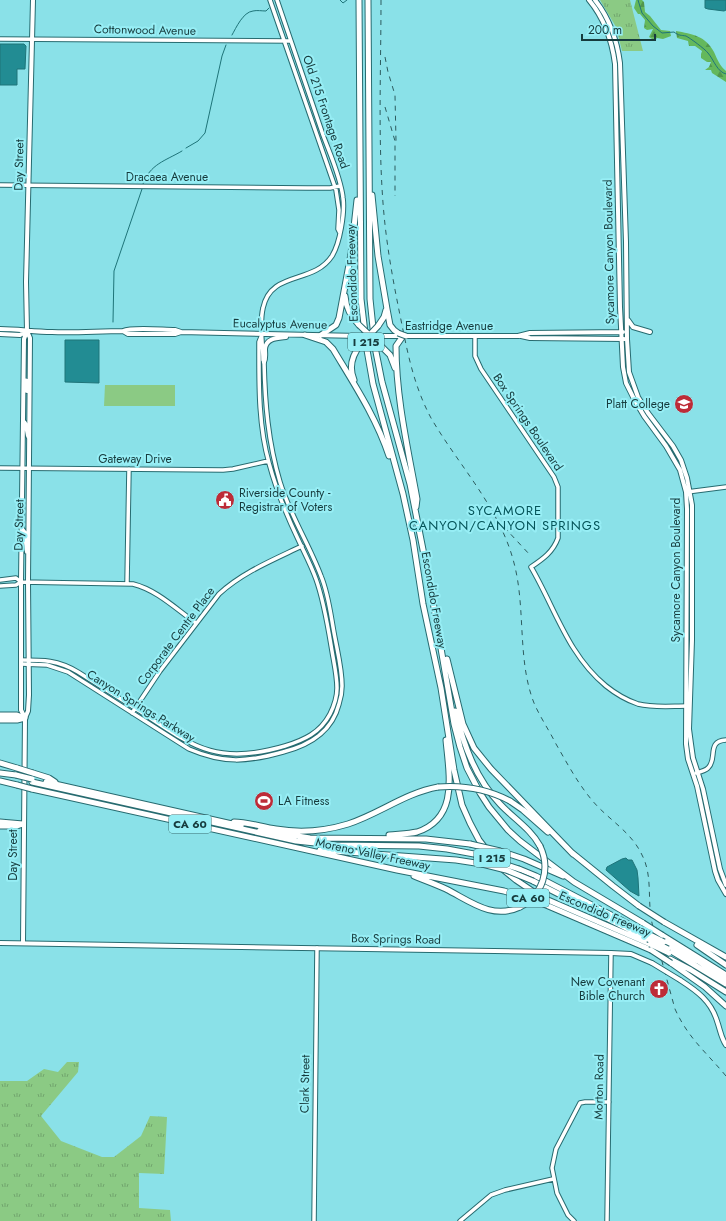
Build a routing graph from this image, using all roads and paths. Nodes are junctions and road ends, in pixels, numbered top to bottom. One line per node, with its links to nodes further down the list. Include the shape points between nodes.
1 (33, 0): 8 (main road, Day Street)
2 (270, 0): 10 (street, Old 215 Frontage Road)
3 (277, 0): 11 (street, Old 215 Frontage Road)
4 (359, 0): 15 (highway, Escondido Freeway / I 215)
5 (368, 0): 12 (highway, Escondido Freeway / I 215)
6 (589, 0): 24 (main road, Sycamore Canyon Boulevard, via 607,32 614,52)
7 (596, 0): 21 (main road, Sycamore Canyon Boulevard, via 615,36 619,58)
8 (32, 38): 9 (street, Cottonwood Avenue); 10 (street, Cottonwood Avenue); 14 (main road, Day Street)
9 (0, 39)
10 (285, 41): 11 (street, Cottonwood Avenue); 17 (street, Old 215 Frontage Road)
11 (290, 41): 16 (street, Old 215 Frontage Road)
12 (370, 152): 20 (highway, via 378,256); 58 (highway, Escondido Freeway / I 215, via 370,299 375,347)
13 (0, 185): 14 (street, Dracaea Avenue)
14 (28, 185): 17 (street, Dracaea Avenue); 23 (main road, Day Street)
15 (360, 185): 19 (highway); 57 (highway, Escondido Freeway / I 215, via 361,299 367,350 373,384)
16 (340, 186): 17 (street, Dracaea Avenue); 18 (street, Old 215 Frontage Road, via 344,204)
17 (335, 187): 18 (street, Old 215 Frontage Road, via 339,202)
18 (340, 233): 28 (street, Old 215 Frontage Road, via 335,250 324,266 312,274 279,284 270,293 263,307)
19 (344, 293): 31 (highway, via 336,324); 32 (highway, bridge, via 352,317)
20 (387, 309): 32 (highway, bridge); 34 (highway, via 392,328)
21 (627, 317): 25 (main road, Sycamore Canyon Boulevard); 26 (main road, via 633,327)
22 (1, 329): 23 (main road, Eucalyptus Avenue)
23 (27, 331): 27 (main road, Eucalyptus Avenue, via 20,334); 28 (main road, Eucalyptus Avenue, via 123,332 134,329); 39 (main road, Day Street, via 24,338); 41 (main road, Day Street, via 30,338)
24 (621, 332): 25 (main road, Eastridge Avenue); 36 (main road, Eastridge Avenue, via 538,332); 37 (main road, Sycamore Canyon Boulevard)
25 (627, 332): 38 (main road, Sycamore Canyon Boulevard)
26 (650, 332)
27 (0, 334)
28 (261, 335): 29 (main road, Eucalyptus Avenue); 40 (street); 50 (street, via 259,398)
29 (298, 335): 30 (main road, Eucalyptus Avenue); 40 (main road, via 269,341 265,347)
30 (305, 335): 31 (main road, Eucalyptus Avenue); 44 (highway, via 331,346)
31 (321, 335): 32 (main road, Eucalyptus Avenue, bridge)
32 (370, 336): 33 (main road, Eucalyptus Avenue, bridge); 42 (highway, bridge, via 390,355); 44 (highway, bridge, via 361,344 352,363 352,376)
33 (379, 336): 34 (main road, Eastridge Avenue)
34 (403, 336): 35 (main road, Eastridge Avenue); 42 (highway, via 396,346)
35 (475, 336): 36 (main road, Eastridge Avenue); 74 (street, Box Springs Boulevard, via 475,356 481,369 554,477 558,487 558,538 550,553 531,568 569,642 580,660 594,675 622,698 643,705)
36 (518, 336): 37 (main road, Eastridge Avenue)
37 (621, 339): 38 (main road, Eastridge Avenue); 46 (main road, Sycamore Canyon Boulevard, via 624,376)
38 (627, 339): 48 (main road, Sycamore Canyon Boulevard, via 628,367 632,382 638,397)
39 (24, 360): 41 (main road, via 27,374); 43 (main road, Day Street)
40 (264, 362): 60 (street, via 266,416 275,465 288,505)
41 (30, 376): 45 (main road, Day Street)
42 (397, 378): 58 (highway, via 417,499)
43 (24, 380): 45 (main road, via 27,381); 47 (main road, Day Street)
44 (358, 390): 57 (highway, via 383,439)
45 (29, 399): 49 (main road, Day Street)
46 (646, 419): 48 (main road); 56 (main road, Sycamore Canyon Boulevard, via 674,459)
47 (23, 422): 49 (main road); 52 (main road, Day Street)
48 (657, 424): 56 (main road, Sycamore Canyon Boulevard, via 679,457 685,471)
49 (29, 438): 53 (main road, Day Street)
50 (268, 461): 54 (street, Gateway Drive, via 223,470); 61 (street, via 282,503)
51 (0, 468): 52 (street, Gateway Drive)
52 (23, 468): 53 (street, Gateway Drive); 59 (main road, Day Street)
53 (29, 468): 54 (street, Gateway Drive); 62 (main road, Day Street)
54 (128, 469): 66 (street)
55 (726, 486): 56 (street)
56 (688, 491): 74 (main road, Sycamore Canyon Boulevard, via 692,513 692,640)
57 (402, 494): 73 (highway, Escondido Freeway / I 215)
58 (416, 512): 68 (highway, Escondido Freeway / I 215)
59 (22, 529): 62 (main road); 64 (main road, Day Street)
60 (306, 544): 61 (street, Corporate Centre Place); 76 (street, Canyon Springs Parkway, via 324,585 342,687 336,714 325,732 302,746 258,759 226,760 202,755 189,749)
61 (301, 546): 69 (street, Corporate Centre Place, via 236,579 219,594); 75 (street, Canyon Springs Parkway, via 319,587 336,680 333,708 316,732 295,743 268,751 232,755 208,751 188,743)
62 (28, 558): 65 (main road, Day Street)
63 (0, 580): 64 (street, via 16,578)
64 (20, 582): 65 (street); 67 (street, via 16,585); 70 (main road, Day Street)
65 (28, 582): 66 (street); 71 (main road, Day Street)
66 (127, 584): 69 (street, via 140,586 155,593)
67 (0, 586)
68 (431, 590): 72 (highway, Escondido Freeway / I 215); 94 (highway, via 461,716 474,748)
69 (196, 623): 75 (street, Corporate Centre Place)
70 (21, 662): 71 (street, Canyon Springs Parkway); 78 (main road, Day Street, via 21,710)
71 (28, 662): 75 (street, Canyon Springs Parkway, via 45,660 66,665); 76 (street, Canyon Springs Parkway, via 62,669); 78 (main road, Day Street, via 28,711)
72 (447, 675): 95 (highway, bridge, via 462,736 473,766 498,802 540,846 545,861 544,880 535,896 520,908 504,912 488,910 439,886); 96 (highway, Escondido Freeway / I 215, via 460,747 480,793 520,841)
73 (441, 688): 92 (highway, via 450,783 445,807 434,822 422,830); 100 (highway, Escondido Freeway / I 215, via 462,805 479,840 489,854 500,867 541,897)
74 (687, 706): 83 (main road, Sycamore Canyon Boulevard)
75 (135, 709): 76 (street, Corporate Centre Place)
76 (132, 713)
77 (0, 715): 78 (highway, via 17,715)
78 (24, 718): 79 (highway); 90 (main road, Day Street)
79 (0, 720)
80 (726, 740): 83 (street, via 715,745 710,767)
81 (0, 763): 84 (highway, bridge, via 17,768)
82 (0, 773): 84 (highway, Moreno Valley Freeway / CA 60, bridge)
83 (695, 773): 97 (main road, Sycamore Canyon Boulevard, via 702,789 720,869); 98 (main road, Sycamore Canyon Boulevard, via 715,871)
84 (33, 778): 88 (highway, Moreno Valley Freeway / CA 60); 100 (highway, bridge, via 296,842 334,846 419,846 474,854 542,879)
85 (0, 781): 87 (highway, Moreno Valley Freeway / CA 60)
86 (0, 785): 87 (highway)
87 (16, 785): 93 (highway, Moreno Valley Freeway / CA 60, bridge)
88 (224, 821): 92 (highway, Moreno Valley Freeway / CA 60, via 297,837); 94 (highway, bridge, via 286,830 324,829 355,821 418,792 459,786 491,792 510,802 523,810)
89 (0, 822): 90 (highway)
90 (23, 824): 91 (highway); 102 (main road, Day Street)
91 (0, 826)
92 (370, 838): 96 (highway, Moreno Valley Freeway / CA 60, bridge, via 426,838 470,844 500,851 545,867)
93 (297, 848): 95 (highway, Moreno Valley Freeway / CA 60); 100 (highway, bridge, via 456,860 506,870)
94 (573, 854): 99 (highway, bridge, via 639,906)
95 (397, 870): 106 (highway, Moreno Valley Freeway / CA 60, bridge, via 524,897 651,950)
96 (574, 882): 108 (highway, Escondido Freeway / I 215, bridge)
97 (726, 884)
98 (726, 894)
99 (677, 931): 105 (highway); 107 (highway)
100 (648, 939): 109 (highway, bridge, via 664,942); 110 (highway, Escondido Freeway / I 215, bridge)
101 (0, 943): 102 (main road, Box Springs Road)
102 (23, 943): 103 (main road, Box Springs Road)
103 (317, 948): 104 (main road, Box Springs Road); 116 (street, Clark Street)
104 (611, 953): 113 (main road, Box Springs Road, bridge, via 631,954 652,963 697,991 714,1013); 114 (street, Morton Road)
105 (726, 957)
106 (671, 961): 111 (highway); 112 (highway)
107 (726, 965)
108 (726, 975)
109 (726, 979)
110 (726, 985)
111 (726, 992)
112 (726, 1006)
113 (726, 1045)
114 (609, 1102): 115 (street, via 580,1104 554,1153); 119 (street, Morton Road)
115 (553, 1179): 117 (street, via 505,1190 491,1196); 118 (street, via 568,1215)
116 (314, 1221)
117 (460, 1221)
118 (574, 1221)
119 (607, 1221)

